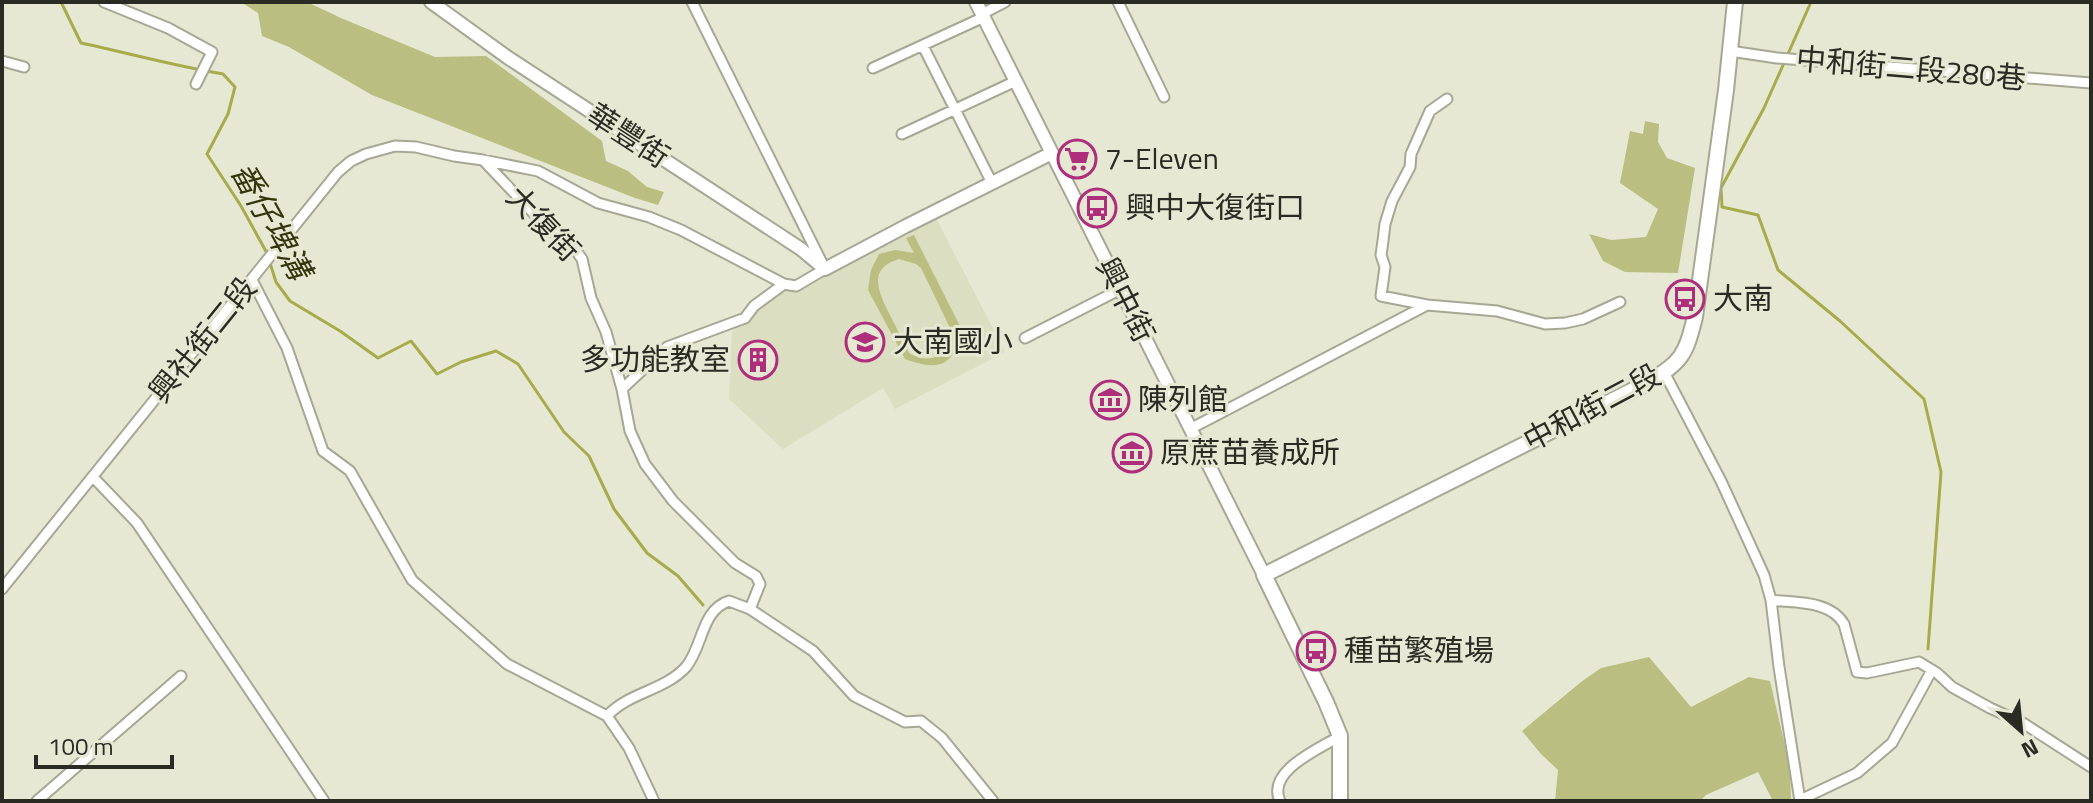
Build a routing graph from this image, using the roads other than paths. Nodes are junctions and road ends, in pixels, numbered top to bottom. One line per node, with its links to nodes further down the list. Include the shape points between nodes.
1 (104, 2): 15 (street, via 212,52)
2 (431, 2): 23 (street, 華豐街)
3 (692, 2): 23 (street)
4 (1005, 2): 7 (street)
5 (1118, 2): 16 (street)
6 (1735, 2): 9 (main road, 中和街二段)
7 (981, 11): 8 (street); 13 (street, 興中街)
8 (923, 46): 12 (street); 18 (street)
9 (1730, 51): 14 (street, 中和街二段280巷); 30 (main road, 中和街二段, via 1695,317 1682,357)
10 (2, 61): 11 (street)
11 (24, 67)
12 (873, 68)
13 (1016, 81): 18 (street); 20 (street, 興中街)
14 (2091, 83)
15 (196, 84)
16 (1164, 97)
17 (1447, 99): 28 (street, via 1430,111 1411,154 1385,224 1381,255 1381,296)
18 (955, 109): 19 (street); 22 (street)
19 (902, 134)
20 (1052, 153): 22 (street); 26 (street, 興中街)
21 (483, 160): 24 (street, 興社街二段, via 395,146 351,161); 25 (street, 大復街, via 538,171 598,203 681,230); 31 (street, 大復街, via 582,259)
22 (992, 183): 23 (street)
23 (825, 269): 25 (street, via 796,286)
24 (252, 280): 33 (street, 興社街二段); 40 (street, via 287,348 323,451 350,471 412,580 507,664)
25 (784, 284): 31 (street, via 745,318 667,347)
26 (1119, 290): 29 (street); 32 (street, 興中街)
27 (1620, 302): 28 (street, via 1583,319 1545,324 1497,311)
28 (1427, 305): 32 (street)
29 (1025, 338)
30 (1664, 372): 34 (main road, 中和街二段); 36 (street, via 1727,493)
31 (622, 389): 37 (street, 大復街, via 630,431 645,464 702,531 756,576 760,584)
32 (1190, 429): 34 (street, 興中街)
33 (93, 477): 35 (street, 興社街二段); 44 (street, via 137,523)
34 (1264, 575): 41 (main road)
35 (2, 589)
36 (1771, 600): 38 (street, via 1822,606 1840,617 1857,672 1919,662); 49 (street)
37 (750, 609): 40 (street, via 729,601 719,604 688,665); 46 (street, via 813,651 854,696 905,722 921,721 942,738)
38 (1932, 670): 42 (street, via 1952,687 2023,723); 49 (street, via 1892,743 1857,773)
39 (181, 676): 43 (street)
40 (607, 716): 45 (street)
41 (1340, 736): 47 (street, via 1279,778); 48 (main road)
42 (2091, 767)
43 (37, 801)
44 (324, 801)
45 (654, 801)
46 (993, 801)
47 (1280, 801)
48 (1340, 801)
49 (1800, 801)

